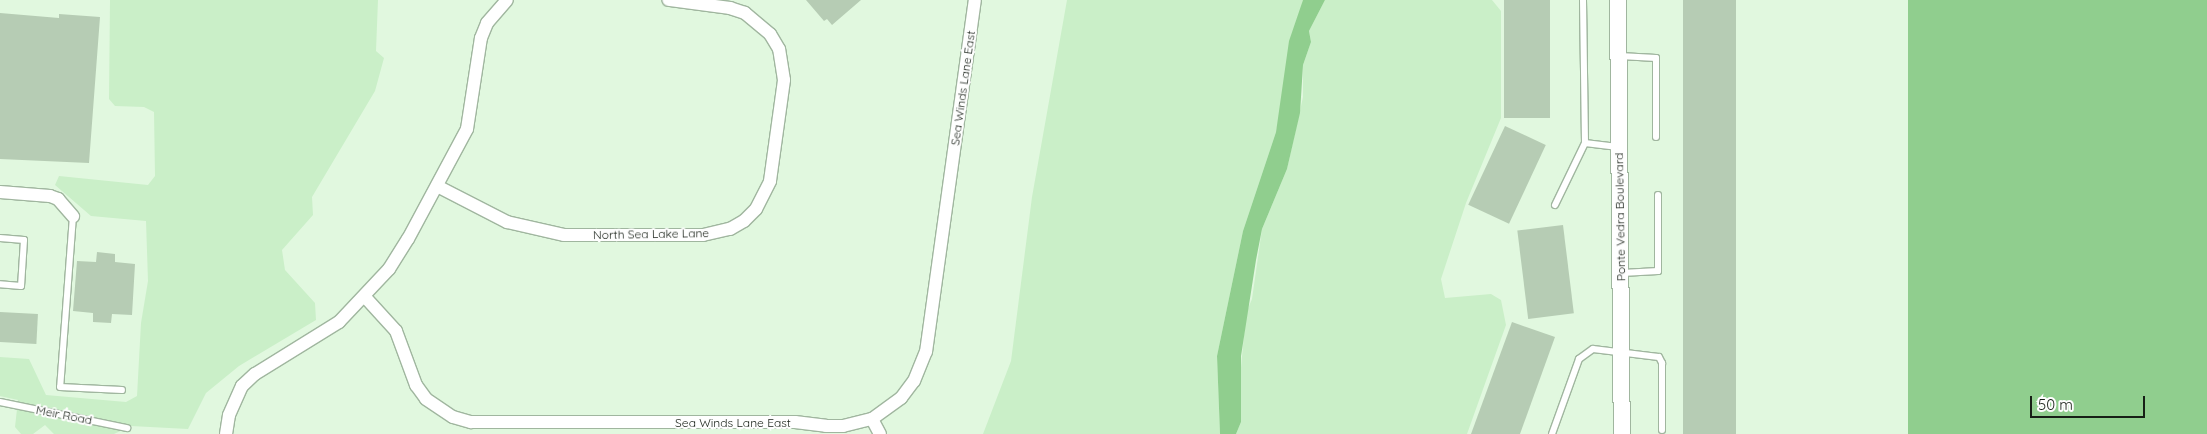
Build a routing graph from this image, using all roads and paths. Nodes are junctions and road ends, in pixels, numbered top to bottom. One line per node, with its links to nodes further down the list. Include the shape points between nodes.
1 (507, 0): 10 (street, via 496,10 481,38 469,122)
2 (669, 0): 10 (street, North Sea Lake Lane, via 745,13 770,34 779,49 784,80 770,181 756,209 744,221 730,229 703,234 564,235 507,222)
3 (975, 0): 22 (street, Sea Winds Lane East, via 926,352 916,377 901,398)
4 (1584, 0): 8 (lane)
5 (1618, 0): 6 (street, Ponte Vedra Boulevard)
6 (1618, 56): 7 (lane, via 1656,58); 9 (street, Ponte Vedra Boulevard)
7 (1656, 137)
8 (1585, 143): 9 (lane); 13 (lane)
9 (1619, 147): 16 (street, Ponte Vedra Boulevard)
10 (437, 186): 18 (street, via 408,239)
11 (0, 192): 14 (street, via 50,196 58,199)
12 (1658, 195): 16 (lane, via 1658,271)
13 (1555, 205)
14 (74, 216): 20 (lane, via 60,387)
15 (0, 238): 17 (lane, via 24,240 21,286)
16 (1621, 273): 19 (street, Ponte Vedra Boulevard)
17 (0, 284)
18 (365, 297): 24 (street, Sea Winds Lane East, via 396,331 416,385 438,410 471,422); 26 (street, via 314,340 256,374 242,386 229,415)
19 (1622, 354): 25 (lane, via 1659,357); 28 (lane, via 1593,350 1578,359); 29 (street, Ponte Vedra Boulevard)
20 (122, 390)
21 (0, 402): 23 (lane, Meir Road)
22 (872, 419): 24 (street, Sea Winds Lane East, via 835,426 795,422); 27 (street)
23 (127, 428)
24 (571, 428)
25 (1662, 430)
26 (226, 434)
27 (880, 434)
28 (1552, 434)
29 (1622, 434)

